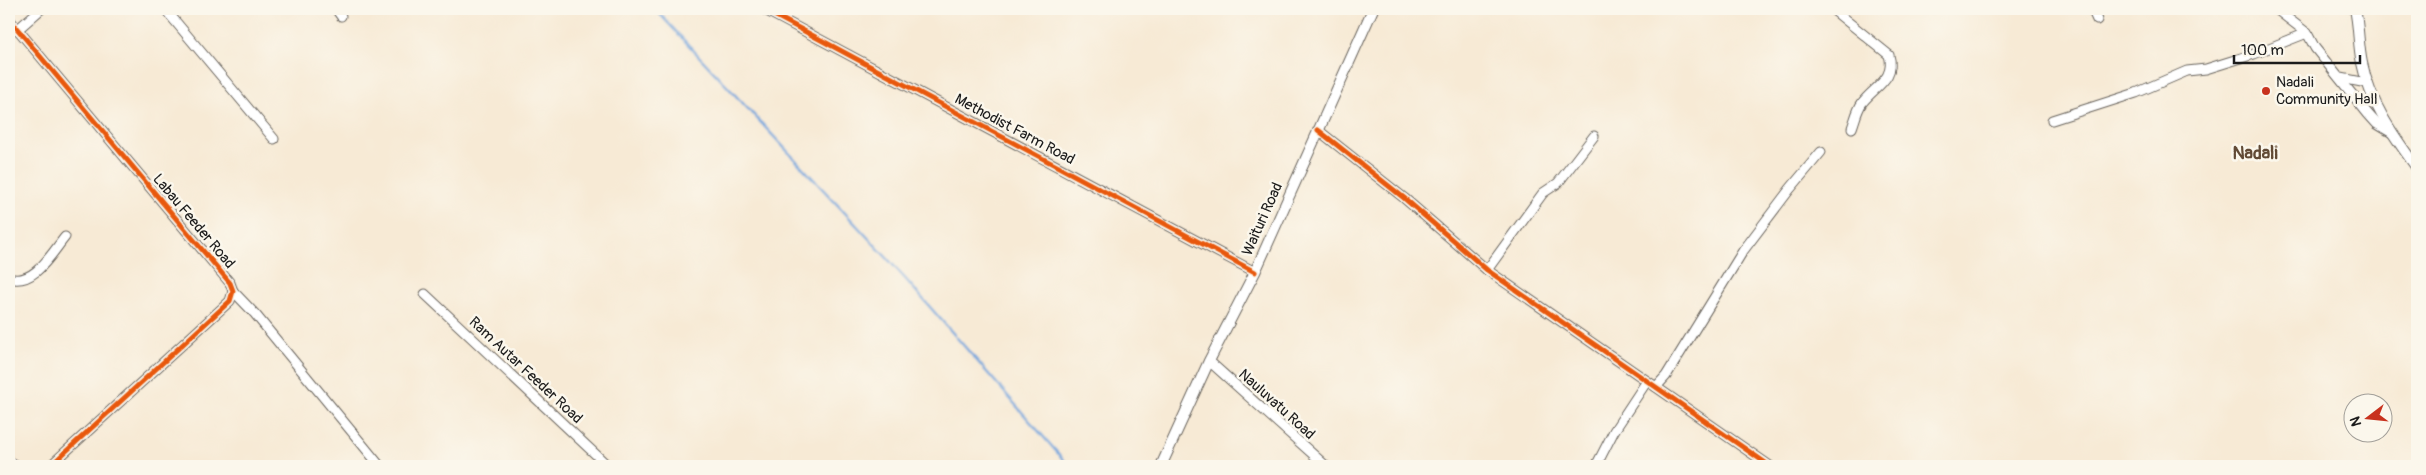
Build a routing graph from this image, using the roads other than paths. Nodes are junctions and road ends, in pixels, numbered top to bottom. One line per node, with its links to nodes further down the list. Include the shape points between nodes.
1 (41, 9): 11 (street)
2 (165, 9): 20 (street)
3 (763, 9): 25 (street, Methodist Farm Road)
4 (1373, 9): 17 (main road, Waituri Road)
5 (1832, 9): 16 (street, via 1889,55 1892,65 1887,78 1859,108)
6 (2092, 9): 10 (street)
7 (2276, 9): 12 (street)
8 (2355, 9): 14 (main road)
9 (9, 19): 11 (street, Labau Feeder Road)
10 (2097, 20)
11 (17, 30): 27 (street, Labau Feeder Road, via 230,283)
12 (2307, 33): 13 (street, via 2315,48); 15 (street, via 2254,54 2206,69 2187,71 2136,93)
13 (2341, 78): 14 (street); 18 (street, via 2374,121)
14 (2367, 83): 18 (main road)
15 (2052, 120)
16 (1852, 128)
17 (1318, 130): 24 (street); 25 (main road, Waituri Road)
18 (2392, 133): 22 (main road)
19 (1594, 136): 24 (street, via 1558,183 1543,193)
20 (274, 139)
21 (1821, 152): 31 (street, via 1742,252 1666,376)
22 (2417, 168)
23 (65, 237): 26 (street, via 32,276 20,280)
24 (1487, 270): 30 (street)
25 (1255, 272): 29 (main road, Waituri Road)
26 (9, 278)
27 (233, 291): 34 (street, Labau Feeder Road, via 230,301); 35 (street)
28 (425, 294): 36 (street, Ram Autar Feeder Road)
29 (1209, 361): 37 (main road, Waituri Road); 38 (street, Nauluvatu Road)
30 (1648, 381): 31 (street); 39 (street, via 1614,430)
31 (1656, 387): 40 (street)
32 (9, 461): 33 (main road)
33 (16, 466)
34 (50, 466)
35 (380, 466)
36 (608, 466)
37 (1161, 466)
38 (1326, 466)
39 (1596, 466)
40 (1770, 466)

